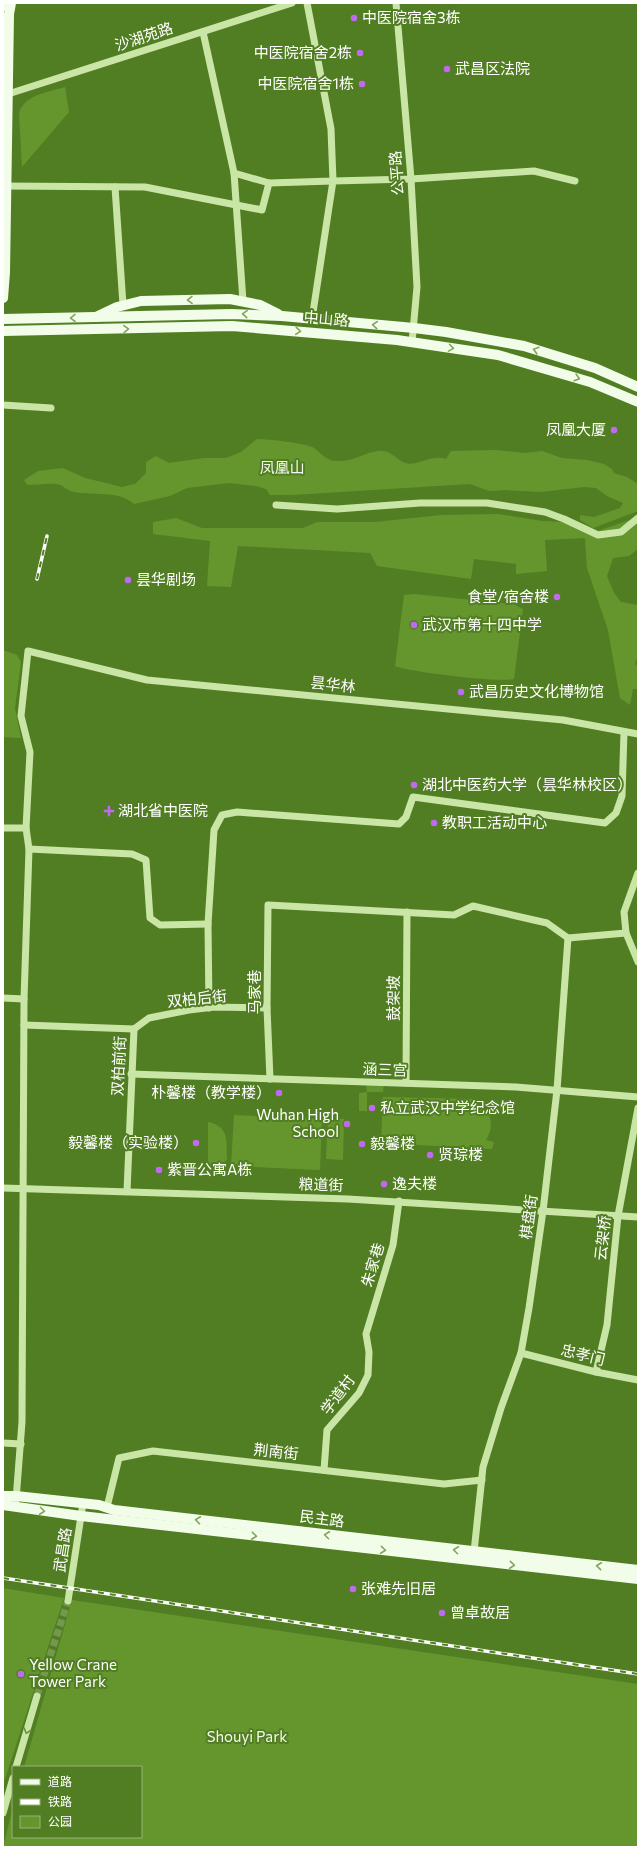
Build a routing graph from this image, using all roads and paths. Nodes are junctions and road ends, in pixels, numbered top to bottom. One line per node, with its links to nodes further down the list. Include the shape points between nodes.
1 (4, 3): 6 (main road)
2 (11, 3): 8 (main road)
3 (292, 3): 7 (street, 沙湖苑路)
4 (308, 3): 11 (street, via 331,129)
5 (396, 3): 10 (street, 公平路)
6 (3, 6)
7 (203, 32): 8 (street, 沙湖苑路); 9 (street)
8 (5, 95): 14 (main road)
9 (234, 173): 13 (street); 16 (street)
10 (411, 179): 11 (street); 12 (street, via 534,171); 24 (street, 公平路, via 417,287)
11 (333, 181): 13 (street); 23 (street)
12 (575, 181)
13 (269, 183): 16 (street, via 262,210)
14 (4, 186): 15 (street); 17 (main road)
15 (115, 187): 16 (street, via 145,187); 19 (street)
16 (236, 205): 18 (street)
17 (3, 298)
18 (243, 301): 19 (main road, one-way to 19, via 141,301); 20 (main road, via 260,305)
19 (123, 305): 21 (main road)
20 (282, 316): 21 (main road, 中山路, one-way to 21, via 232,314); 23 (main road, 中山路)
21 (96, 318): 22 (main road, 中山路, one-way to 22)
22 (3, 319)
23 (312, 319): 24 (main road, 中山路, one-way to 23)
24 (414, 328): 26 (street, 公平路); 27 (main road, 中山路, one-way to 24, via 595,368 524,346)
25 (3, 331): 26 (main road, 中山路, one-way to 26, via 232,326)
26 (412, 342): 28 (main road, 中山路, one-way to 28, via 498,355 590,382)
27 (638, 387)
28 (638, 402)
29 (3, 405): 30 (street)
30 (51, 408)
31 (276, 505): 32 (street, via 337,509 420,503 487,503 545,512 598,535 621,532)
32 (638, 518)
33 (624, 732): 34 (street, 昙华林); 36 (street, 昙华林, via 563,720 147,680 28,651 21,716 30,752); 40 (street, via 622,796 616,813 605,823 413,797 406,817 399,824 237,812 222,815 214,830)
34 (638, 734)
35 (3, 828): 36 (street)
36 (26, 828): 37 (street)
37 (29, 849): 40 (street, via 132,854 146,860 150,918 160,925); 45 (street)
38 (638, 873): 41 (street, via 624,912)
39 (407, 912): 42 (street, via 454,915 472,906 547,923); 47 (street, 马家巷, via 268,905); 52 (street, 鼓架坡)
40 (208, 924): 46 (street)
41 (626, 933): 42 (street); 43 (street)
42 (568, 938): 53 (street, 棋盘街)
43 (638, 962)
44 (3, 998): 45 (street)
45 (24, 999): 48 (street)
46 (209, 1008): 47 (street, 双柏后街); 49 (street, 双柏后街, via 149,1018)
47 (268, 1008): 51 (street, 马家巷)
48 (24, 1025): 49 (street, 双柏前街); 57 (street)
49 (134, 1029): 50 (street, 双柏前街)
50 (131, 1074): 51 (street, 涵三宫); 58 (street, 双柏前街)
51 (270, 1079): 52 (street, 涵三宫)
52 (406, 1083): 53 (street, 涵三宫)
53 (557, 1090): 54 (street, 涵三宫); 60 (street, 棋盘街)
54 (638, 1097)
55 (638, 1108): 61 (street, 云架桥)
56 (3, 1188): 57 (street, 粮道街)
57 (24, 1189): 58 (street, 粮道街); 68 (street)
58 (127, 1191): 59 (street, 粮道街)
59 (399, 1201): 60 (street, 粮道街); 63 (street, 朱家巷, via 393,1246)
60 (543, 1211): 61 (street, 粮道街); 64 (street, 棋盘街)
61 (618, 1216): 62 (street, 粮道街); 65 (street, 云架桥, via 607,1325)
62 (638, 1217)
63 (366, 1334): 69 (street, 学道村, via 369,1352 368,1375 359,1393 328,1430)
64 (521, 1353): 65 (street, 忠孝门); 70 (street, 棋盘街, via 483,1467)
65 (596, 1372): 66 (street, 忠孝门)
66 (638, 1380)
67 (3, 1443): 68 (street)
68 (21, 1444): 72 (street)
69 (324, 1470): 70 (street, 荆南街, via 444,1484); 75 (street, 荆南街, via 153,1451 118,1458)
70 (482, 1480): 78 (street, 棋盘街)
71 (3, 1496): 72 (main road, 民主路)
72 (16, 1496): 73 (main road, 民主路); 76 (street)
73 (83, 1503): 75 (main road, 民主路); 77 (street, 武昌路)
74 (3, 1505): 76 (main road, 民主路)
75 (107, 1507): 78 (main road, 民主路, one-way to 75, via 114,1510)
76 (15, 1508): 77 (main road, 民主路, one-way to 77)
77 (81, 1516): 80 (main road, 民主路, one-way to 80); 81 (street, 武昌路)
78 (474, 1552): 79 (main road, 民主路, one-way to 78)
79 (638, 1570)
80 (638, 1578)
81 (68, 1601)
82 (37, 1696): 83 (street, one-way to 83)
83 (16, 1766)
84 (12, 1782): 85 (street)
85 (3, 1813)

